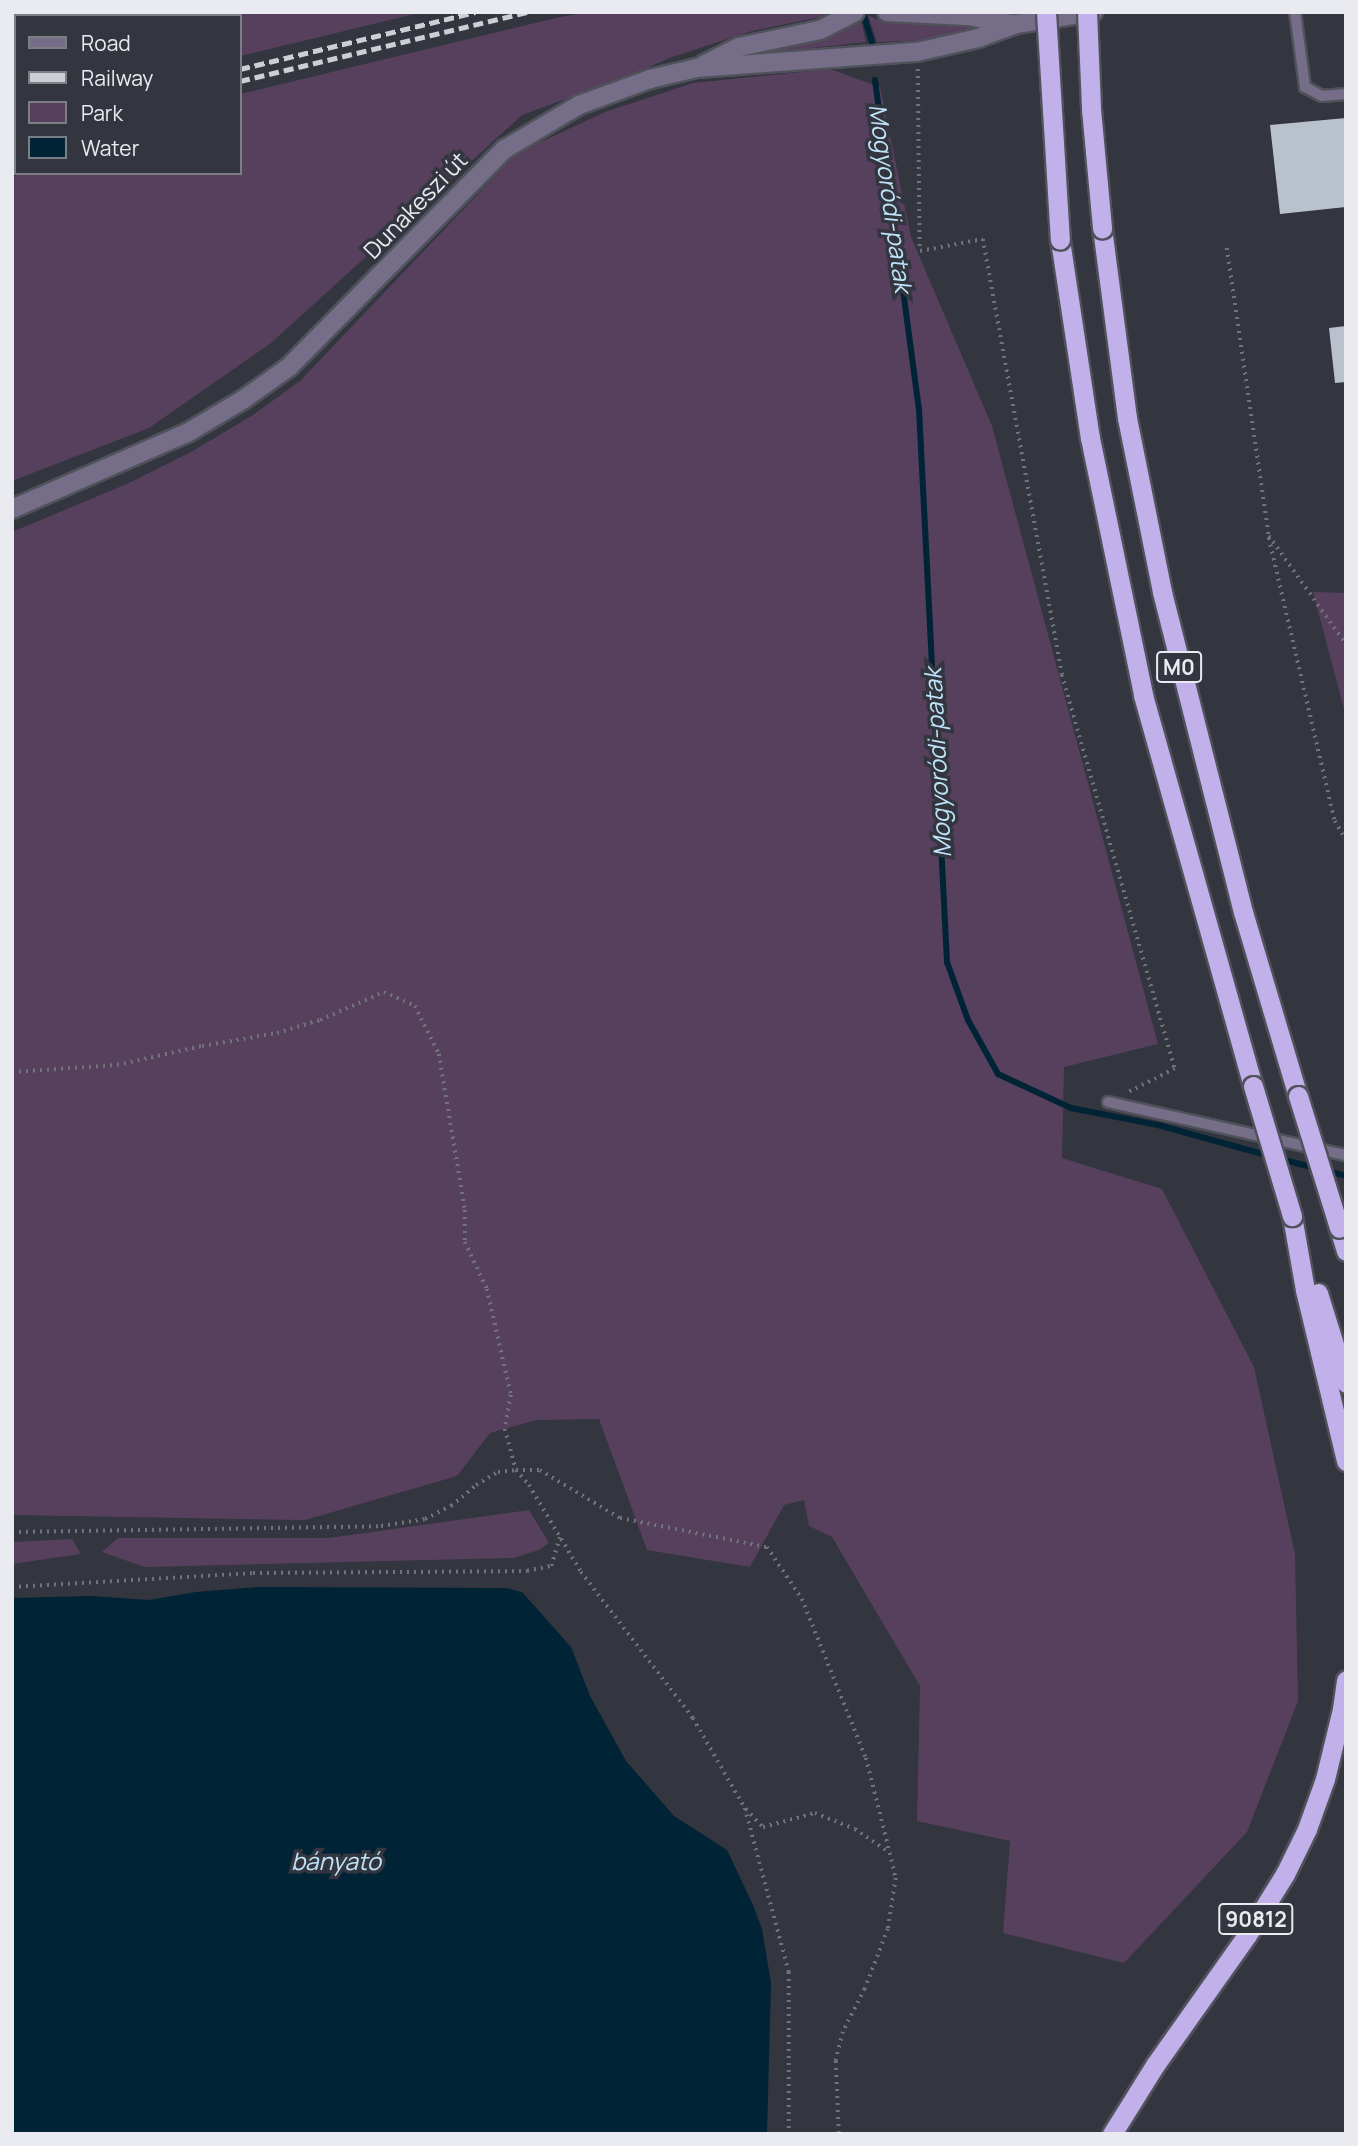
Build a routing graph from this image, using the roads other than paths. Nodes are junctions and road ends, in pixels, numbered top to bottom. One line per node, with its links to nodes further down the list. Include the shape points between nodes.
1 (855, 12): 8 (street, via 820,30 738,47)
2 (887, 12): 7 (street)
3 (1045, 12): 13 (highway, M0, bridge, via 1060,240 1090,439 1143,695)
4 (1087, 12): 14 (highway, M0, bridge, via 1102,229 1127,418 1162,592 1243,912)
5 (1093, 12): 7 (street)
6 (1295, 12): 9 (lane, via 1305,87 1322,96)
7 (1016, 24): 8 (street, Dunakeszi út, via 978,38 909,53)
8 (697, 68): 10 (street, Dunakeszi út, via 595,98 543,124 505,149 475,177 289,367 187,433)
9 (1346, 94)
10 (12, 509)
11 (1108, 1102): 12 (lane)
12 (1346, 1155)
13 (1292, 1216): 15 (highway, M0); 16 (highway)
14 (1346, 1251)
15 (1346, 1383)
16 (1346, 1461)
17 (1346, 1680): 18 (highway, 90812, via 1325,1779 1285,1874)
18 (1112, 2134)

